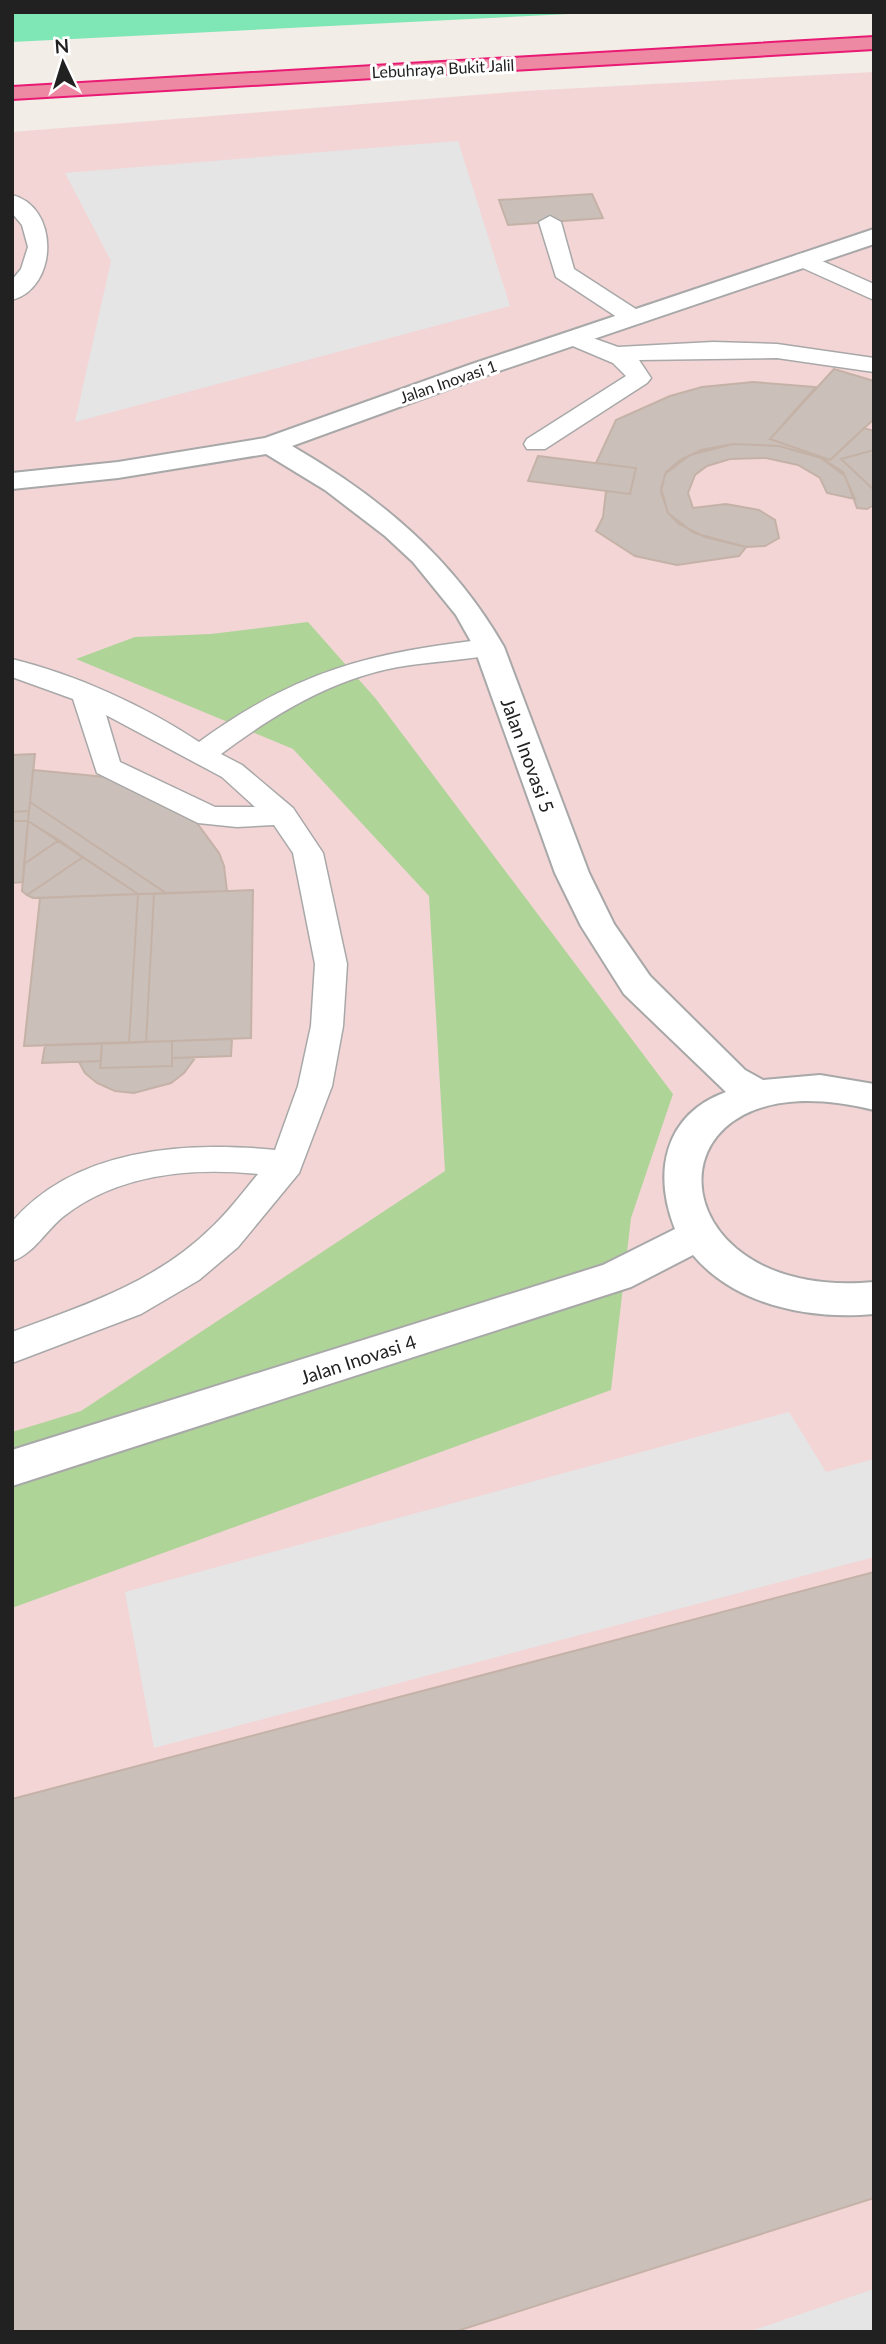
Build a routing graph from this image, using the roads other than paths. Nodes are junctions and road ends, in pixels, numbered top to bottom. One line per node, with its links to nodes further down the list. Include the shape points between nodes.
1 (874, 43): 2 (highway, Lebuhraya Bukit Jalil)
2 (12, 93)
3 (12, 201): 7 (lane, via 32,220 39,236)
4 (550, 222): 11 (lane, via 564,272)
5 (874, 236): 6 (street, Jalan Inovasi 1)
6 (804, 260): 10 (lane); 11 (street, Jalan Inovasi 1)
7 (36, 261): 8 (lane); 9 (lane)
8 (12, 265)
9 (12, 293)
10 (874, 293)
11 (634, 318): 12 (street, Jalan Inovasi 1)
12 (576, 339): 13 (lane); 16 (street, Jalan Inovasi 1)
13 (616, 354): 14 (lane, via 762,348); 15 (lane, via 639,378)
14 (874, 365)
15 (536, 444)
16 (270, 445): 17 (street, Jalan Inovasi 1, via 118,470); 18 (street, Jalan Inovasi 5, via 333,480 385,521 473,615)
17 (12, 481)
18 (489, 647): 21 (lane, via 363,667 271,707); 23 (street, Jalan Inovasi 5, via 572,873 598,926 637,985 732,1079)
19 (12, 667): 20 (lane)
20 (86, 694): 21 (lane, via 166,733); 22 (lane, via 107,767 209,816)
21 (200, 756): 22 (lane, via 232,771)
22 (282, 815): 25 (lane, via 308,853 331,964 327,1026 315,1086)
23 (757, 1094): 24 (street, via 789,1087 825,1087); 26 (street, via 721,1111 695,1135 682,1166 683,1201)
24 (874, 1097)
25 (286, 1164): 27 (lane, via 245,1158 159,1161 104,1177 59,1199); 29 (lane, via 225,1237 186,1270 128,1304)
26 (698, 1234): 28 (street, via 726,1264 766,1286 812,1300); 30 (street, Jalan Inovasi 4, via 617,1276)
27 (12, 1247)
28 (874, 1298)
29 (12, 1348)
30 (12, 1468)

